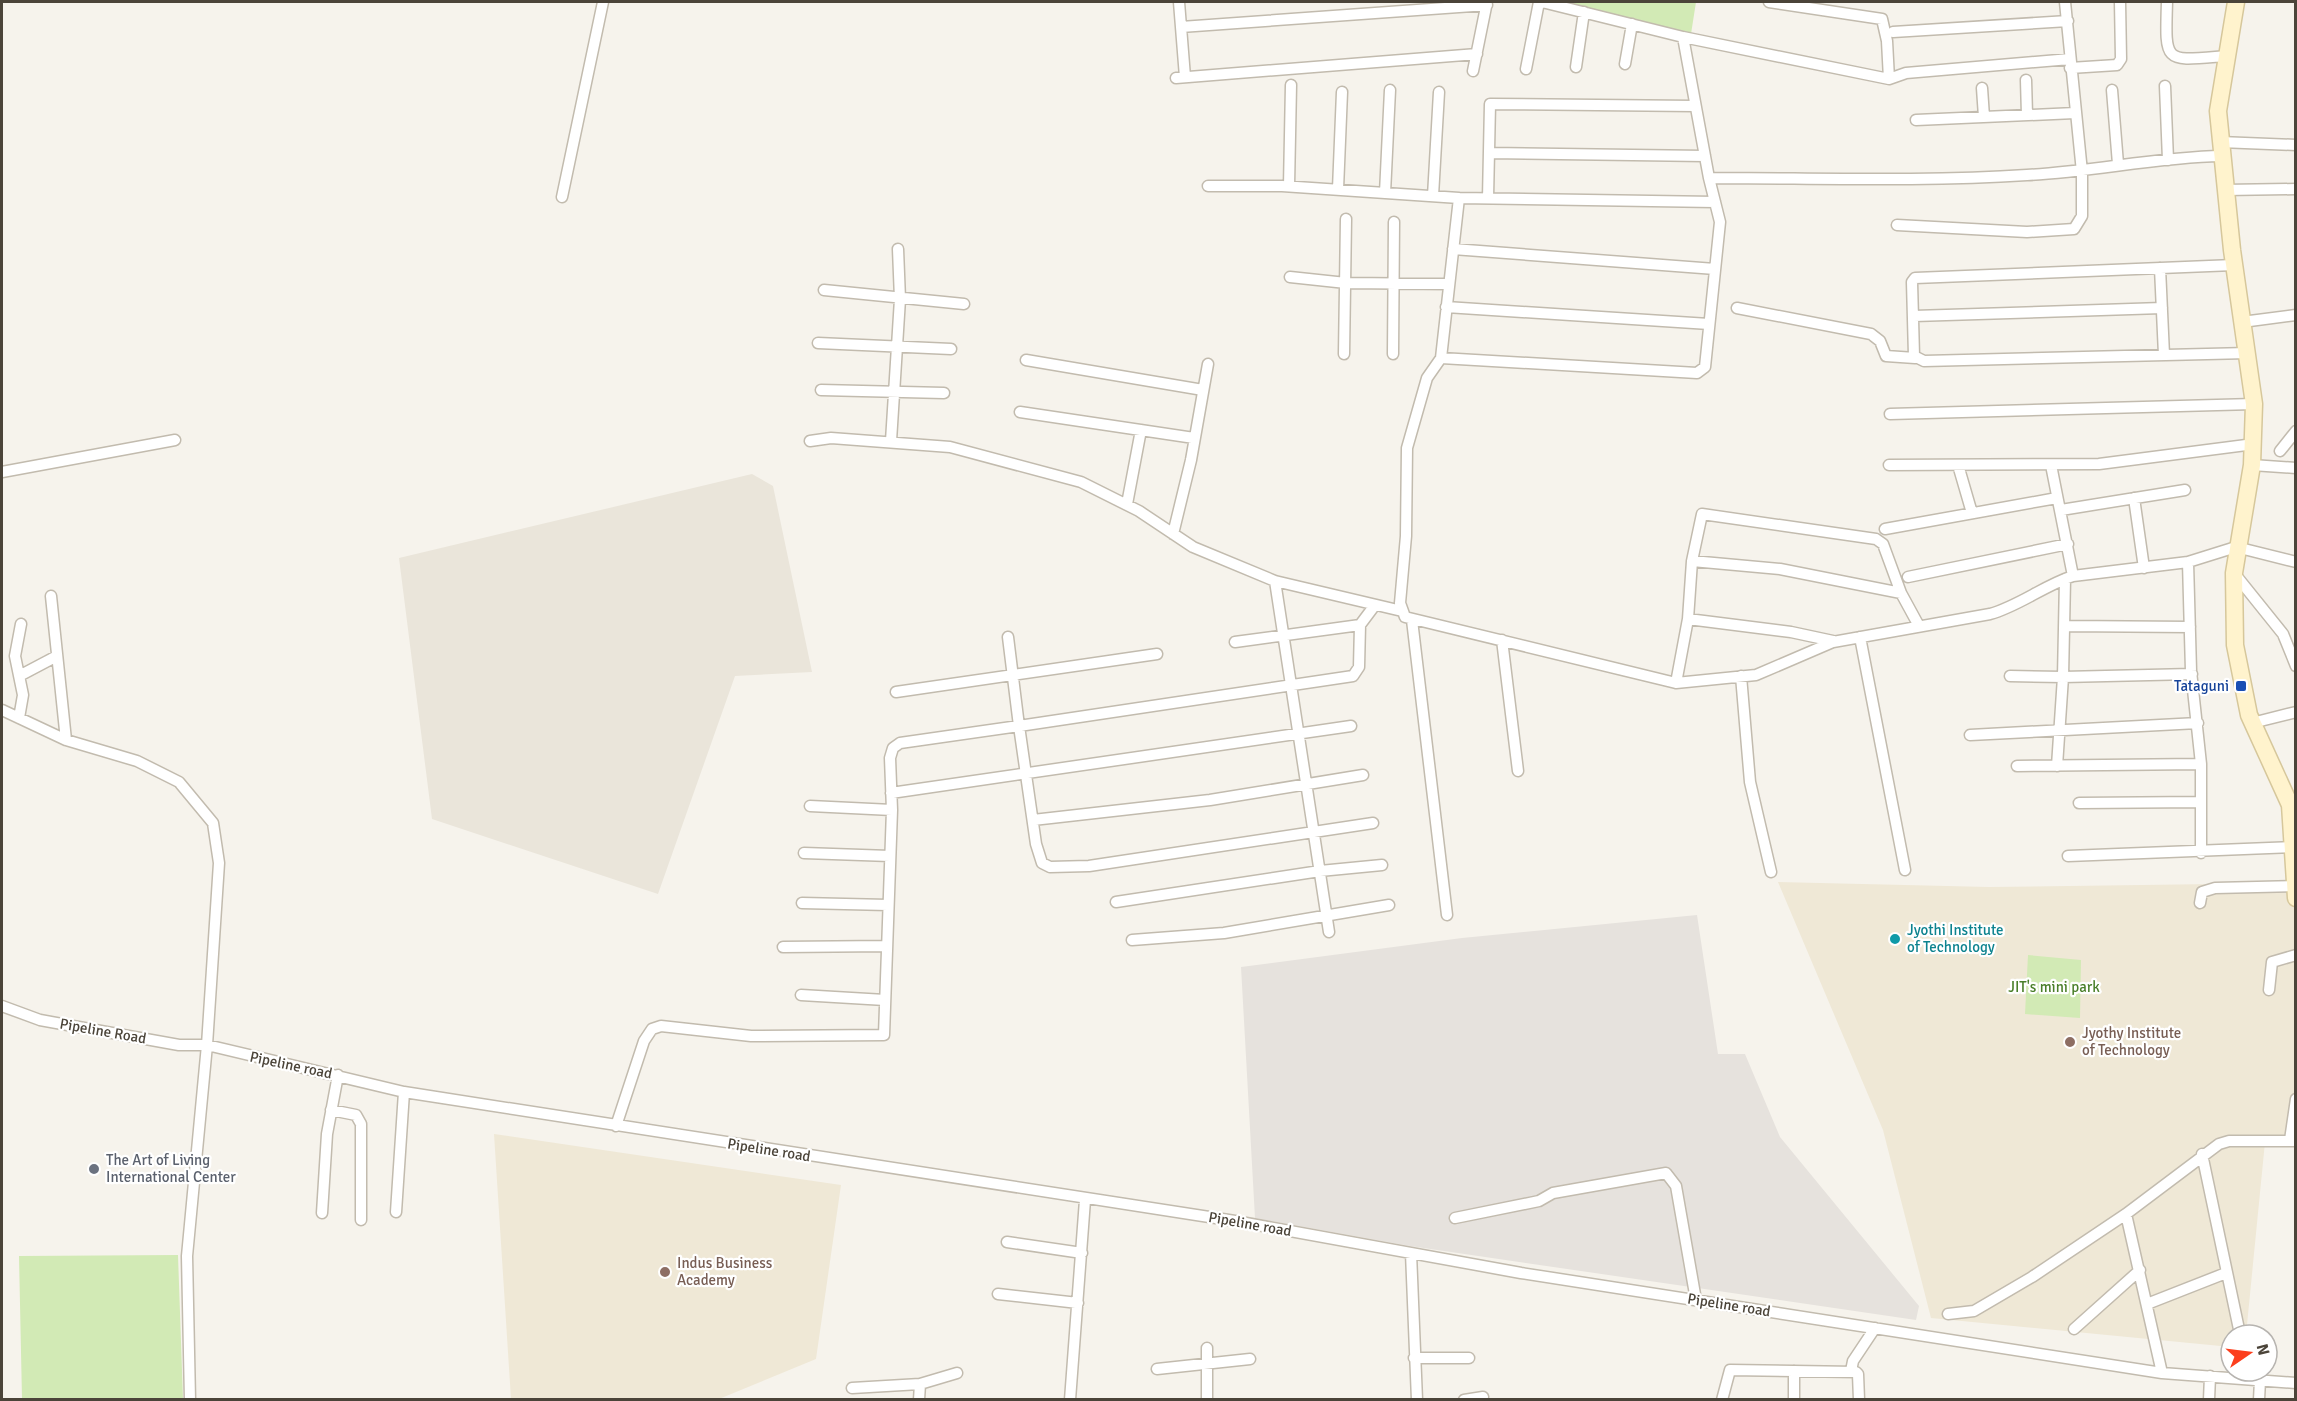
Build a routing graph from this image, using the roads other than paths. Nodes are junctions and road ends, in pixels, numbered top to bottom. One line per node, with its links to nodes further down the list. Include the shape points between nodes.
1 (603, 2): 52 (street)
2 (1179, 2): 13 (street)
3 (1540, 2): 10 (street); 21 (street)
4 (1769, 2): 23 (street, via 1882,19)
5 (2065, 2): 11 (street)
6 (2120, 2): 18 (street, via 2118,64)
7 (2167, 2): 17 (street, via 2166,44 2171,54 2179,59)
8 (2236, 2): 17 (main road)
9 (1487, 3): 13 (street); 16 (street)
10 (1584, 12): 12 (street); 20 (street)
11 (2068, 21): 14 (street); 18 (street)
12 (1632, 24): 15 (street); 19 (street)
13 (1181, 27): 16 (street, via 1181,78)
14 (1893, 32)
15 (1683, 36): 23 (street); 32 (street)
16 (1477, 54): 22 (street)
17 (2226, 56): 38 (main road, via 2218,111)
18 (2070, 63): 23 (street, via 1906,73); 33 (street)
19 (1625, 64)
20 (1576, 67)
21 (1526, 69)
22 (1473, 71)
23 (1888, 79)
24 (2026, 80): 34 (street)
25 (1291, 85): 46 (street)
26 (2165, 86): 41 (street)
27 (1982, 88): 35 (street)
28 (1390, 90): 50 (street)
29 (2112, 90): 42 (street)
30 (1342, 92): 47 (street)
31 (1439, 92): 51 (street)
32 (1695, 106): 39 (street, via 1490,104); 40 (street)
33 (2075, 113): 34 (street); 43 (street)
34 (2027, 116): 35 (street)
35 (1984, 117): 36 (street)
36 (1916, 120)
37 (2295, 145): 38 (street)
38 (2221, 149): 41 (street); 49 (main road)
39 (1489, 153): 40 (street); 54 (street)
40 (1705, 156): 44 (street)
41 (2168, 160): 42 (street)
42 (2118, 164): 43 (street)
43 (2082, 172): 44 (street, via 1993,177); 58 (street, via 2082,216 2074,229 2027,232)
44 (1709, 178): 55 (street)
45 (1208, 186): 46 (street)
46 (1289, 186): 47 (street)
47 (1338, 189): 50 (street)
48 (2295, 189): 49 (street)
49 (2224, 190): 61 (main road)
50 (1385, 193): 51 (street)
51 (1433, 196): 53 (street)
52 (562, 197)
53 (1459, 198): 54 (street); 60 (street)
54 (1488, 198): 55 (street)
55 (1715, 202): 63 (street, via 1720,222)
56 (1346, 219): 65 (street)
57 (1394, 222): 66 (street)
58 (1897, 225)
59 (898, 249): 69 (street)
60 (1453, 249): 63 (street); 67 (street)
61 (2234, 265): 62 (street); 76 (main road)
62 (2160, 268): 73 (street); 74 (street, via 1916,278 1912,282)
63 (1715, 269): 77 (street)
64 (1290, 277): 65 (street)
65 (1346, 283): 66 (street); 82 (street)
66 (1394, 283): 67 (street); 83 (street)
67 (1449, 284): 71 (street)
68 (824, 290): 69 (street)
69 (900, 299): 70 (street); 79 (street)
70 (964, 304)
71 (1446, 307): 77 (street); 85 (street)
72 (1737, 308): 86 (street, via 1871,334 1880,341 1886,357)
73 (2162, 308): 74 (street); 84 (street)
74 (1914, 315): 86 (street)
75 (2295, 315): 76 (street)
76 (2242, 322): 81 (main road)
77 (1709, 324): 85 (street, via 1705,367 1697,373)
78 (818, 343): 79 (street)
79 (896, 348): 80 (street); 91 (street)
80 (951, 350)
81 (2248, 353): 84 (street); 93 (main road)
82 (1344, 354)
83 (1393, 354)
84 (2164, 355): 86 (street, via 1924,361)
85 (1440, 358): 131 (street, via 1427,378 1407,448)
86 (1916, 358)
87 (1026, 360): 90 (street)
88 (1208, 364): 90 (street)
89 (820, 390): 91 (street)
90 (1203, 390): 98 (street)
91 (892, 392): 92 (street); 101 (street)
92 (944, 393)
93 (2254, 404): 95 (street); 102 (main road)
94 (1020, 412): 96 (street)
95 (1890, 414)
96 (1141, 430): 98 (street); 113 (street)
97 (2295, 431): 103 (street)
98 (1194, 438): 117 (street)
99 (175, 440): 109 (street)
100 (810, 441): 101 (street)
101 (891, 441): 113 (street, via 950,447 1081,482)
102 (2254, 444): 106 (street, via 2099,464); 107 (main road)
103 (2280, 451)
104 (1889, 465): 105 (street)
105 (1958, 465): 106 (street); 115 (street)
106 (2051, 465): 111 (street)
107 (2252, 465): 108 (street); 119 (main road)
108 (2295, 468)
109 (2, 472)
110 (2185, 490): 112 (street)
111 (2057, 498): 114 (street); 115 (street)
112 (2134, 498): 114 (street); 123 (street)
113 (1127, 504): 117 (street)
114 (2061, 510): 118 (street)
115 (1972, 513): 116 (street)
116 (1885, 529)
117 (1173, 534): 127 (street, via 1193,547)
118 (2068, 544): 125 (street); 126 (street)
119 (2236, 547): 121 (street); 122 (street); 124 (main road)
120 (1692, 561): 128 (street, via 1780,569); 128 (street, via 1702,514 1876,539 1883,544); 132 (street)
121 (2188, 562): 123 (street); 138 (street)
122 (2295, 562)
123 (2144, 568): 126 (street)
124 (2234, 573): 147 (street, via 2283,634); 161 (main road, via 2235,645)
125 (1908, 577)
126 (2069, 578): 136 (street, via 2009,609); 137 (street)
127 (1275, 581): 130 (street); 140 (street)
128 (1900, 593): 136 (street)
129 (51, 596): 146 (street)
130 (1375, 605): 131 (street); 135 (street)
131 (1402, 611): 133 (street)
132 (1688, 619): 144 (street, via 1791,632); 154 (street)
133 (1412, 620): 142 (street); 199 (street)
134 (21, 624): 149 (street, via 15,656)
135 (1360, 625): 140 (street); 155 (street, via 1357,673)
136 (1919, 626): 141 (street)
137 (2065, 626): 138 (street); 153 (street)
138 (2190, 627): 148 (street)
139 (1008, 637): 150 (street)
140 (1284, 637): 143 (street); 155 (street)
141 (1860, 638): 144 (street); 189 (street)
142 (1502, 640): 154 (street); 171 (street)
143 (1235, 642)
144 (1833, 642): 151 (street, via 1756,675)
145 (1157, 654): 150 (street)
146 (57, 657): 149 (street); 167 (street)
147 (2295, 666)
148 (2192, 674): 153 (street); 160 (street)
149 (21, 675): 159 (street, via 24,695)
150 (1012, 675): 156 (street); 162 (street)
151 (1741, 676): 154 (street); 191 (street, via 1750,782)
152 (2010, 676): 153 (street)
153 (2063, 677): 164 (street)
154 (1676, 683)
155 (1292, 685): 162 (street); 165 (street)
156 (896, 692)
157 (2, 710): 159 (street)
158 (2295, 712): 161 (street)
159 (19, 718): 167 (street)
160 (2198, 723): 164 (street); 168 (street)
161 (2252, 723): 183 (main road, via 2290,805)
162 (1019, 726): 172 (street); 175 (street, via 900,743 893,748 890,758)
163 (1351, 726): 165 (street)
164 (2060, 728): 166 (street); 170 (street)
165 (1299, 733): 172 (street); 174 (street)
166 (1970, 735)
167 (66, 740): 210 (street, via 136,761 179,782 213,822 219,863)
168 (2201, 764): 170 (street); 176 (street)
169 (2017, 766): 170 (street)
170 (2057, 766)
171 (1518, 771)
172 (1027, 774): 175 (street); 180 (street)
173 (1363, 775): 174 (street)
174 (1307, 784): 180 (street, via 1210,800); 182 (street)
175 (891, 793): 179 (street)
176 (2201, 802): 177 (street); 185 (street)
177 (2079, 803)
178 (810, 806): 179 (street)
179 (892, 810): 186 (street)
180 (1033, 820): 182 (street, via 1042,863 1050,867 1089,866)
181 (1373, 823): 182 (street)
182 (1314, 832): 190 (street)
183 (2294, 847): 185 (street); 192 (main road)
184 (804, 853): 186 (street)
185 (2201, 853): 187 (street)
186 (890, 856): 197 (street)
187 (2068, 856)
188 (1382, 865): 190 (street)
189 (1905, 870)
190 (1320, 871): 194 (street); 200 (street)
191 (1772, 872)
192 (2295, 886): 193 (main road); 196 (street, via 2215,888 2202,892)
193 (2295, 898)
194 (1116, 902)
195 (802, 903): 197 (street)
196 (2200, 903)
197 (888, 905): 203 (street)
198 (1389, 905): 200 (street)
199 (1447, 915)
200 (1326, 917): 201 (street); 202 (street, via 1224,933)
201 (1329, 932)
202 (1132, 940)
203 (887, 946): 204 (street); 208 (street)
204 (783, 947)
205 (2295, 956): 206 (street, via 2272,962)
206 (2269, 990)
207 (801, 995): 208 (street)
208 (885, 1000): 215 (street, via 884,1035 751,1036 661,1026 652,1029 644,1041)
209 (2, 1006): 210 (street, Pipeline Road, via 40,1020 179,1045)
210 (207, 1045): 211 (street, Pipeline road); 255 (street, via 187,1256)
211 (338, 1075): 212 (street, Pipeline road); 214 (street)
212 (404, 1092): 215 (street, Pipeline road); 219 (street)
213 (2295, 1099): 216 (street)
214 (331, 1110): 220 (street); 223 (street, via 356,1115 361,1125)
215 (616, 1126): 218 (street, Pipeline road)
216 (2293, 1140): 217 (street, via 2229,1141)
217 (2202, 1154): 221 (street); 228 (street)
218 (1085, 1200): 225 (street); 226 (street, Pipeline road, via 1235,1221)
219 (396, 1212)
220 (322, 1213)
221 (2126, 1214): 227 (street); 233 (street, via 1974,1311)
222 (1455, 1218): 230 (street, via 1539,1201 1553,1193 1666,1173 1676,1186)
223 (362, 1220)
224 (1007, 1242): 225 (street)
225 (1082, 1253): 231 (street)
226 (1411, 1253): 230 (street, Pipeline road); 238 (street)
227 (2140, 1270): 232 (street); 236 (street)
228 (2226, 1274): 232 (street); 234 (street)
229 (998, 1294): 231 (street)
230 (1696, 1300): 235 (street, Pipeline road)
231 (1078, 1304): 257 (street)
232 (2147, 1304): 246 (street)
233 (1948, 1314)
234 (2237, 1323)
235 (1875, 1328): 244 (street, via 1853,1361); 246 (street, Pipeline road)
236 (2074, 1329)
237 (1207, 1348): 241 (street)
238 (1414, 1358): 239 (street); 259 (street)
239 (1469, 1358)
240 (1250, 1359): 241 (street)
241 (1209, 1363): 242 (street); 258 (street)
242 (1157, 1370)
243 (1794, 1371): 244 (street); 261 (street, via 1730,1370); 262 (street)
244 (1851, 1371): 263 (street, via 1858,1374)
245 (957, 1373): 252 (street)
246 (2162, 1373): 247 (street, Pipeline road)
247 (2210, 1376): 248 (street, Pipeline road); 264 (street)
248 (2219, 1377)
249 (2279, 1382): 251 (street, Pipeline road)
250 (2259, 1383): 265 (street)
251 (2295, 1383)
252 (920, 1384): 253 (street); 256 (street)
253 (852, 1389)
254 (1483, 1397): 260 (street)
255 (190, 1400)
256 (919, 1400)
257 (1070, 1400)
258 (1207, 1400)
259 (1417, 1400)
260 (1464, 1400)
261 (1722, 1400)
262 (1794, 1400)
263 (1859, 1400)
264 (2209, 1400)
265 (2259, 1400)

